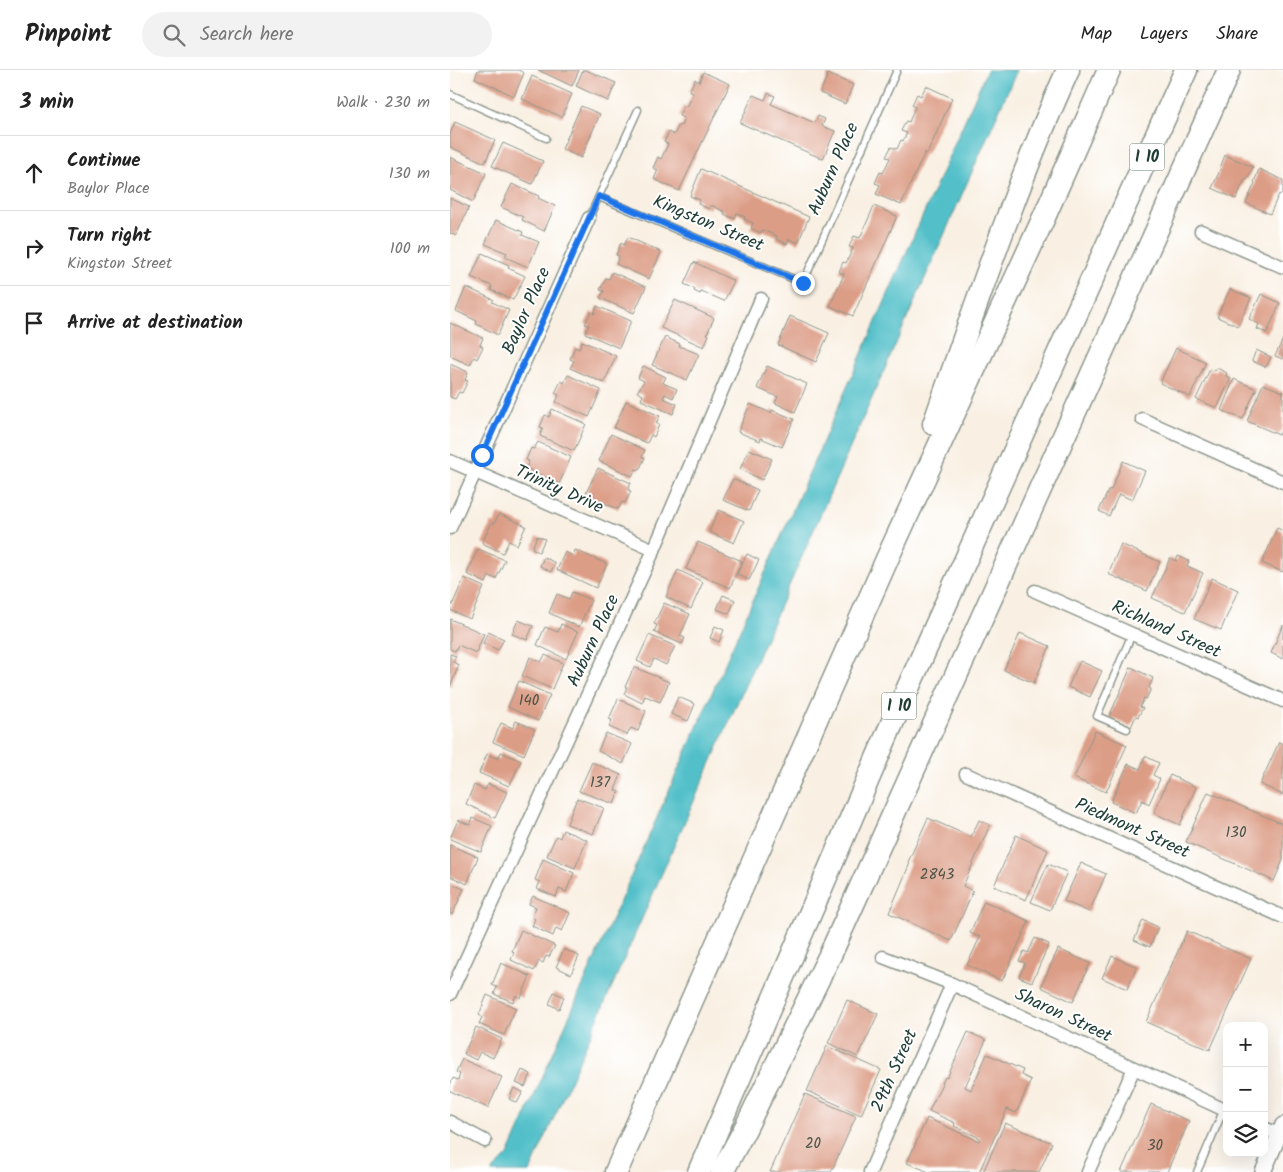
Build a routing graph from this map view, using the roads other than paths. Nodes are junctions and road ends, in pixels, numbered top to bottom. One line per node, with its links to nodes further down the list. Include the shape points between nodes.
1 (897, 70): 13 (lane, Auburn Place)
2 (1068, 70): 21 (highway, via 1012,203)
3 (1109, 70): 21 (highway)
4 (1186, 70): 39 (highway, I 10, via 890,728)
5 (1229, 70): 40 (highway, via 831,953)
6 (450, 94): 8 (lane)
7 (638, 110): 9 (lane, Baylor Place)
8 (546, 138)
9 (599, 196): 10 (lane, Baylor Place); 13 (lane, Kingston Street)
10 (589, 218): 17 (street, Baylor Place)
11 (1201, 231): 12 (street)
12 (1283, 267)
13 (803, 283)
14 (761, 299): 20 (street, Auburn Place)
15 (1142, 419): 18 (street)
16 (450, 462): 17 (street, Trinity Drive)
17 (475, 472): 19 (street, Baylor Place); 20 (street, Trinity Drive)
18 (1283, 482)
19 (450, 528)
20 (654, 550): 30 (street, Auburn Place)
21 (888, 557): 38 (highway)
22 (1035, 591): 23 (street, Richland Street)
23 (1132, 634): 24 (street, Richland Street); 25 (lane, via 1097,716)
24 (1283, 701)
25 (1127, 730)
26 (966, 774): 27 (street, Piedmont Street)
27 (1283, 917)
28 (883, 957): 29 (street, Sharon Street)
29 (952, 984): 31 (street, Sharon Street); 41 (street, 29th Street)
30 (450, 994)
31 (1134, 1068): 32 (street, Sharon Street); 42 (street)
32 (1223, 1109)
33 (1224, 1112): 43 (lane)
34 (450, 1122): 37 (street)
35 (1268, 1129): 36 (street)
36 (1282, 1132): 44 (street)
37 (486, 1141)
38 (616, 1172)
39 (699, 1172)
40 (722, 1172)
41 (870, 1172)
42 (1088, 1172)
43 (1197, 1172)
44 (1263, 1172)

